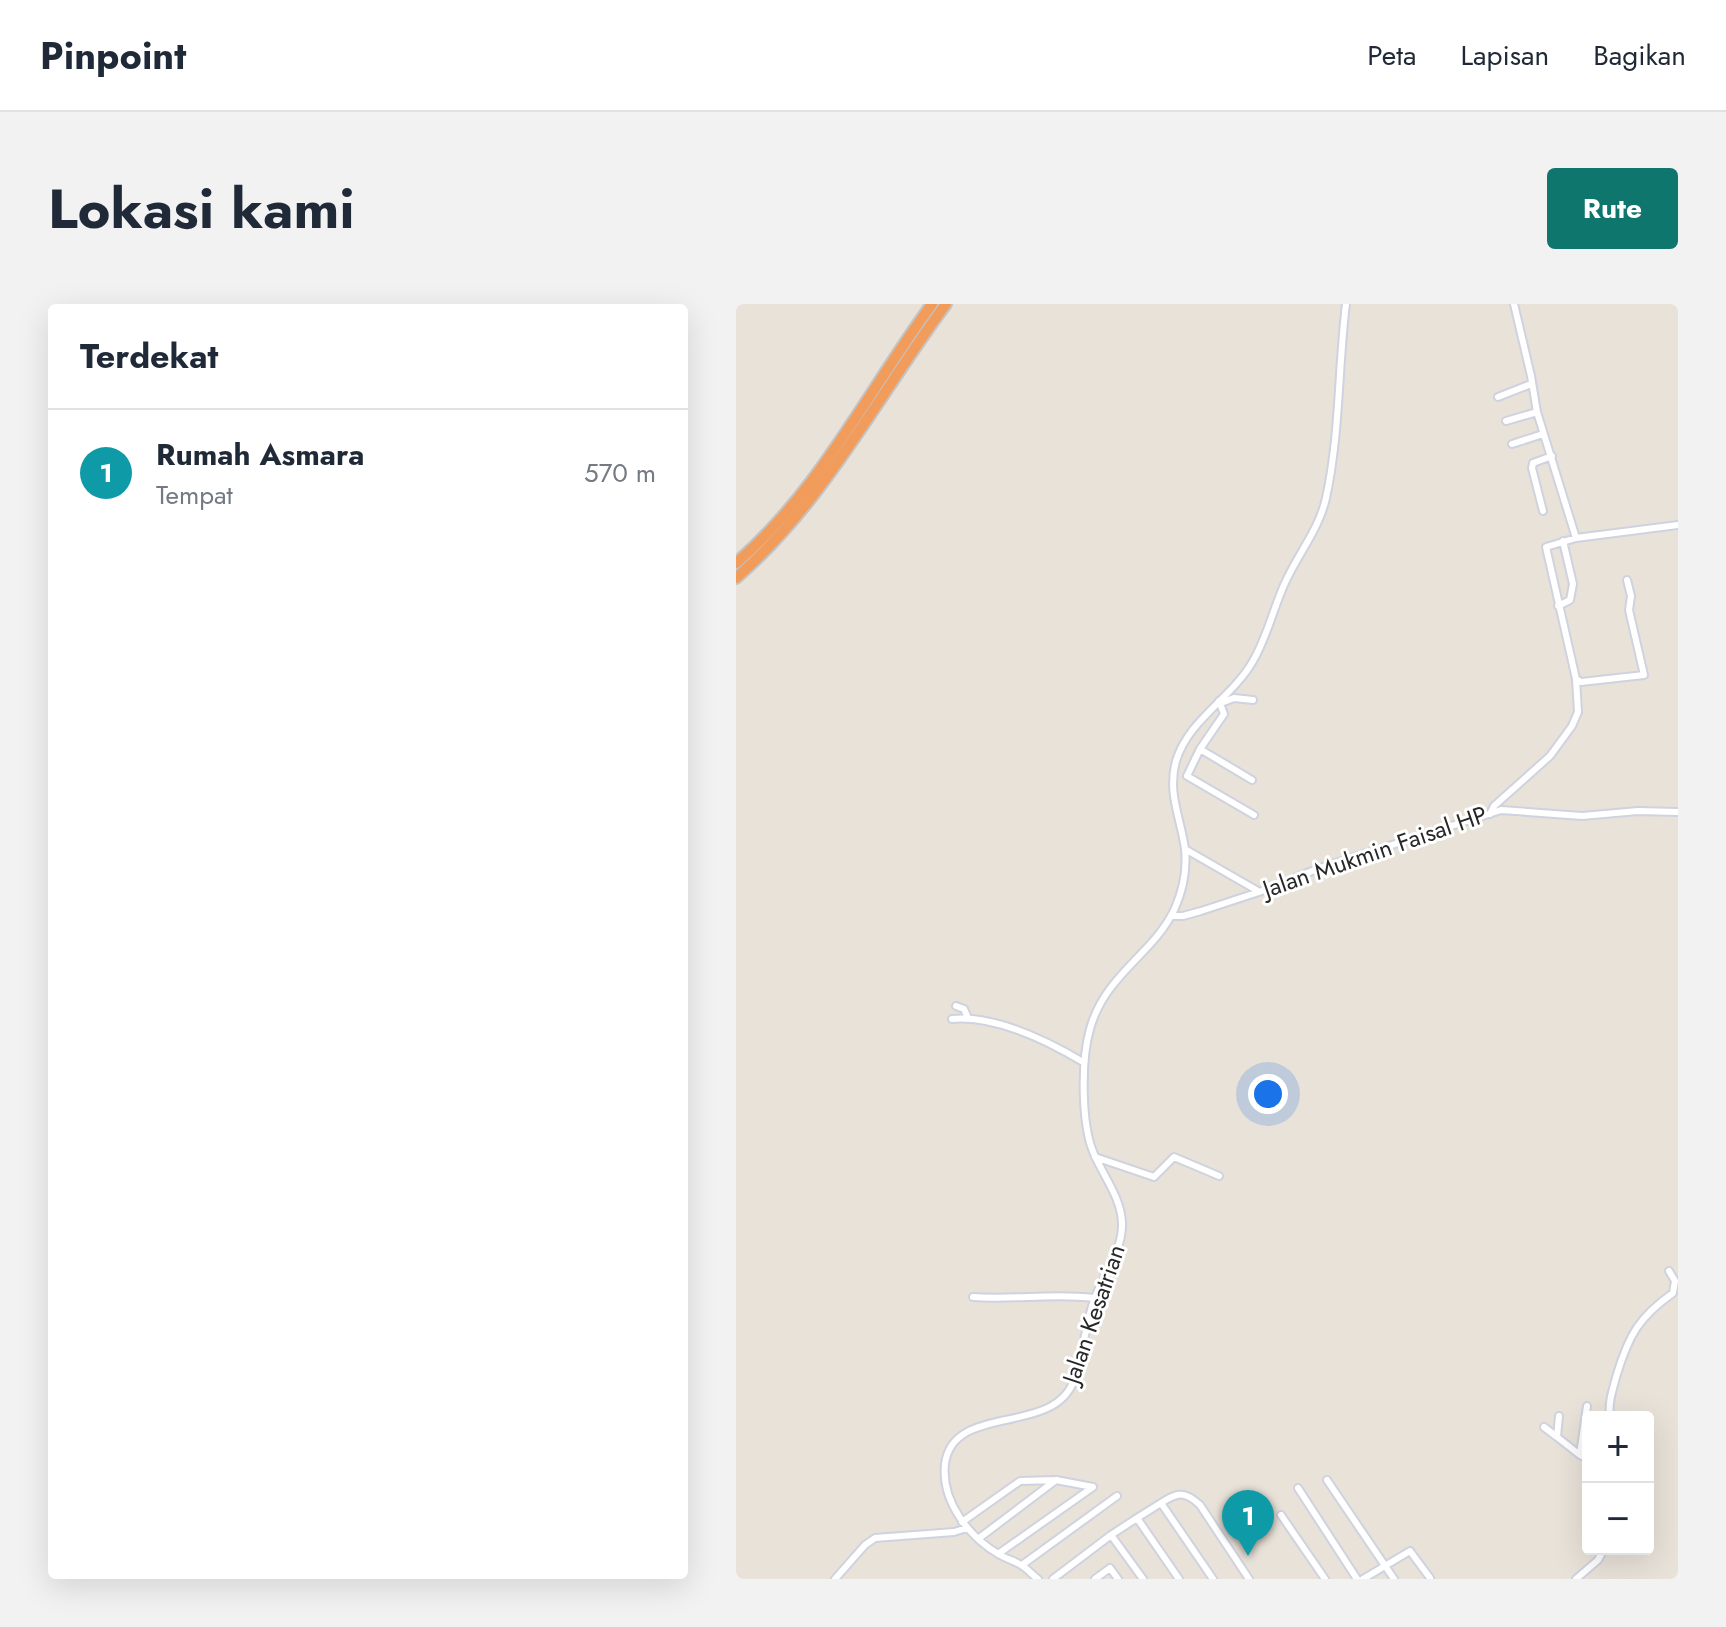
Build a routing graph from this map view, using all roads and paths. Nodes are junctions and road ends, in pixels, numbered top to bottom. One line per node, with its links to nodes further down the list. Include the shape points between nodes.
1 (932, 304): 5 (highway)
2 (946, 304): 5 (highway)
3 (1346, 304): 24 (street, via 1321,515 1284,584 1253,661)
4 (1514, 304): 6 (street)
5 (901, 355): 12 (highway)
6 (1531, 384): 7 (street); 8 (street)
7 (1498, 397)
8 (1537, 412): 9 (street); 10 (street)
9 (1506, 421)
10 (1543, 434): 11 (street); 13 (street)
11 (1512, 444)
12 (842, 448): 18 (highway); 19 (highway, via 788,529)
13 (1552, 456): 14 (street, via 1532,468); 16 (street)
14 (1543, 511)
15 (1678, 525): 16 (street)
16 (1576, 538): 17 (street)
17 (1563, 541): 21 (street, via 1574,591); 21 (street, via 1546,547)
18 (736, 563)
19 (736, 578)
20 (1627, 580): 22 (street, via 1644,675)
21 (1558, 606): 22 (street)
22 (1576, 679): 28 (street, via 1579,704 1572,726 1550,756)
23 (1253, 700): 24 (street)
24 (1220, 702): 25 (street, via 1224,714); 30 (street, via 1196,725 1177,759 1173,796)
25 (1200, 749): 26 (street); 29 (street, via 1187,776)
26 (1252, 780)
27 (1678, 812): 28 (street, Jalan Mukmin Faisal HP, via 1569,815 1513,809)
28 (1490, 814): 31 (street, Jalan Mukmin Faisal HP)
29 (1254, 815)
30 (1185, 849): 31 (street); 32 (street, via 1183,884)
31 (1258, 891): 32 (street, Jalan Mukmin Faisal HP)
32 (1171, 916): 36 (street, Jalan Kesatrian, via 1099,1006)
33 (956, 1006): 34 (street)
34 (968, 1018): 35 (street); 36 (street, via 1037,1037)
35 (952, 1019)
36 (1083, 1062): 37 (street, Jalan Kesatrian)
37 (1095, 1157): 38 (street, via 1154,1177 1174,1157); 41 (street, Jalan Kesatrian, via 1122,1221 1119,1243)
38 (1219, 1176)
39 (1669, 1271): 43 (street, via 1675,1281 1673,1293 1653,1307 1629,1338)
40 (973, 1297): 41 (street)
41 (1094, 1298): 55 (street, Jalan Kesatrian, via 1074,1380 1061,1401 1040,1413 969,1432 952,1446 945,1478)
42 (1587, 1406): 47 (street)
43 (1610, 1411)
44 (1559, 1416): 46 (street)
45 (1544, 1427): 46 (street)
46 (1557, 1437): 47 (street)
47 (1580, 1455)
48 (1056, 1480): 55 (street, via 1020,1481); 57 (street); 58 (street, via 1093,1487)
49 (1327, 1480): 61 (street)
50 (1298, 1488): 73 (street)
51 (1117, 1496): 60 (street)
52 (1161, 1503): 54 (street); 70 (street); 71 (street, via 1178,1493 1192,1497)
53 (1281, 1515): 72 (street)
54 (1137, 1518): 56 (street); 69 (street)
55 (965, 1525): 57 (street, Jalan Kesatrian); 63 (street, via 954,1532 875,1538)
56 (1111, 1535): 65 (street); 68 (street)
57 (978, 1539): 58 (street, Jalan Kesatrian)
58 (998, 1554): 60 (street, Jalan Kesatrian)
59 (1601, 1555): 75 (street)
60 (1022, 1565): 64 (street, Jalan Kesatrian)
61 (1384, 1566): 62 (street, via 1410,1551); 73 (street); 74 (street)
62 (1430, 1578)
63 (835, 1579)
64 (1038, 1579)
65 (1053, 1579)
66 (1095, 1579): 67 (street, via 1110,1568)
67 (1118, 1579)
68 (1143, 1579)
69 (1179, 1579)
70 (1213, 1579)
71 (1249, 1579)
72 (1325, 1579)
73 (1360, 1579)
74 (1394, 1579)
75 (1576, 1579)

